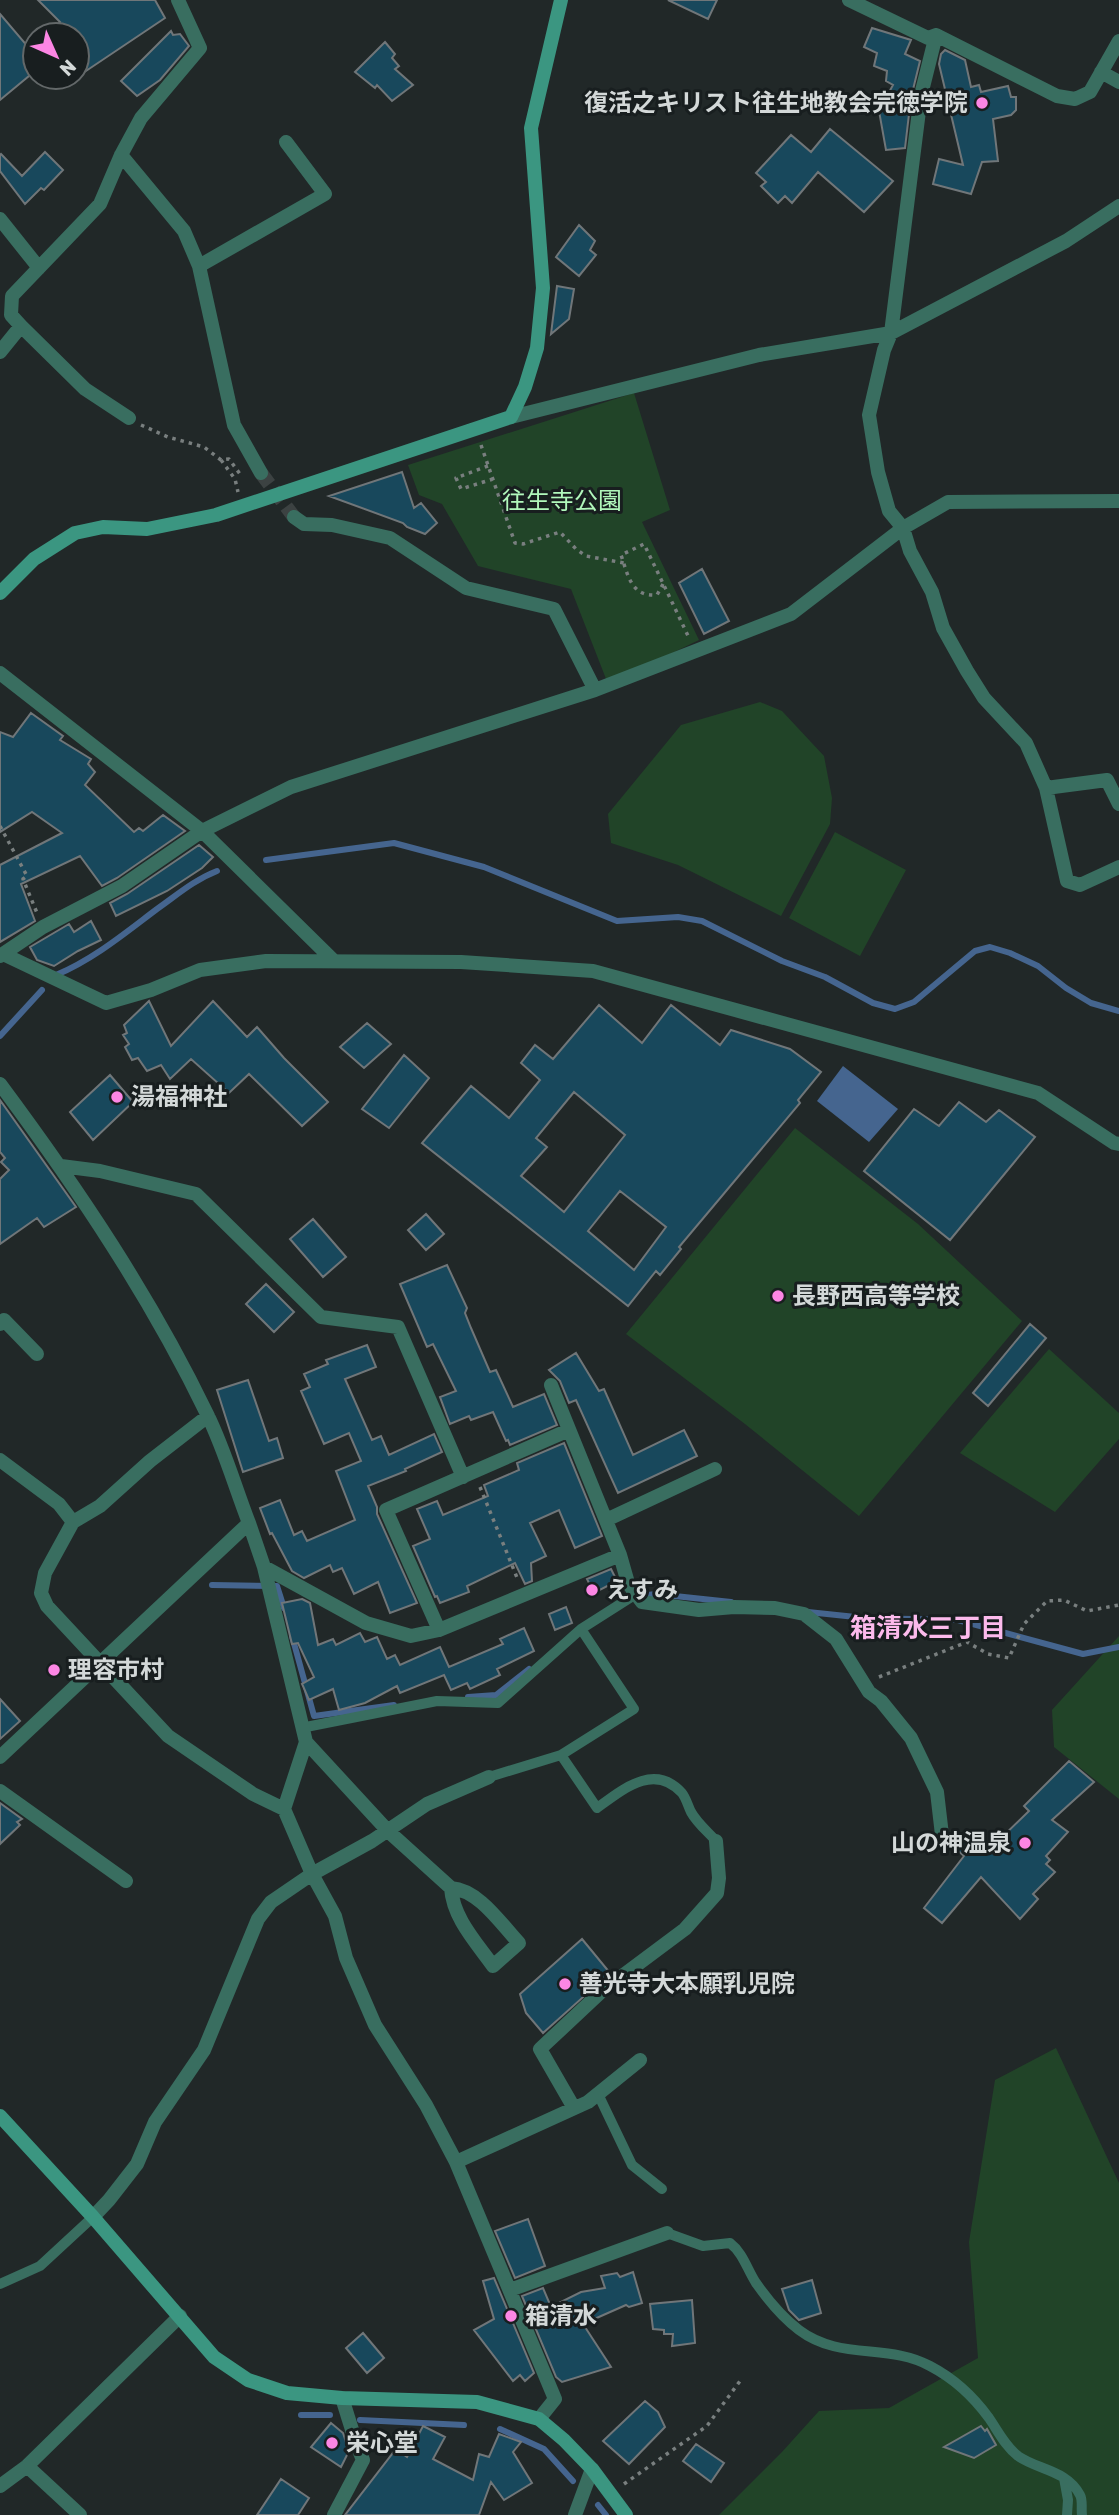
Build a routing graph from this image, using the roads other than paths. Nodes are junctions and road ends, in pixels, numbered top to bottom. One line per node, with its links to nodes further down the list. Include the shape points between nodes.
1 (178, 0): 9 (street, via 200,48 141,118)
2 (561, 0): 17 (street, via 531,128 543,288 537,348)
3 (849, 0): 4 (street, via 928,38)
4 (936, 36): 6 (street, via 1057,96 1075,99 1090,92); 15 (street, via 921,95)
5 (1119, 41): 6 (street)
6 (1101, 72): 7 (street)
7 (1119, 82)
8 (286, 142): 12 (street, via 325,194)
9 (121, 155): 12 (street, via 184,232); 13 (street, via 100,204)
10 (1119, 206): 15 (street, via 1066,241)
11 (0, 219): 13 (street)
12 (199, 266): 19 (street, via 234,425)
13 (39, 268): 14 (street, via 12,296 11,315)
14 (21, 326): 16 (street); 18 (street, via 85,389)
15 (891, 333): 17 (street, via 759,355); 22 (street, via 869,415 889,511)
16 (0, 352)
17 (511, 417): 23 (street, via 216,515 147,529 103,527 75,533 34,559)
18 (129, 418)
19 (261, 473)
20 (1119, 501): 22 (street, via 948,502)
21 (294, 517): 25 (street, via 304,524 332,525 390,538 466,588 554,609)
22 (903, 528): 25 (street, via 791,614); 26 (street, via 953,647 984,698 1026,743)
23 (0, 593)
24 (0, 673): 28 (street)
25 (595, 690): 28 (street, via 291,787)
26 (1046, 788): 27 (street, via 1107,780); 29 (street, via 1067,881 1080,885)
27 (1119, 804)
28 (202, 831): 30 (street, via 122,886 43,927); 31 (street)
29 (1119, 867)
30 (1, 955): 31 (street, via 106,1003 200,970 265,961)
31 (334, 961): 33 (street, via 461,962 593,971 1038,1093)
32 (0, 1084): 34 (street)
33 (1117, 1143)
34 (61, 1166): 38 (street, via 140,1290); 42 (street, via 196,1194 321,1317 398,1327)
35 (0, 1324): 36 (street, via 4,1320)
36 (37, 1354)
37 (551, 1385): 39 (street)
38 (208, 1416): 44 (street, via 100,1506); 45 (street)
39 (569, 1430): 42 (street); 43 (street)
40 (0, 1460): 44 (street, via 59,1504)
41 (715, 1469): 43 (street)
42 (468, 1474): 50 (street, via 386,1510)
43 (606, 1520): 46 (street)
44 (73, 1522): 51 (street, via 45,1573 41,1593 47,1606)
45 (249, 1523): 47 (street); 51 (street)
46 (620, 1555): 48 (street); 50 (street)
47 (264, 1567): 50 (street, via 366,1623 411,1636); 52 (street)
48 (636, 1594): 49 (lane); 59 (street, via 642,1602 688,1608 775,1608 804,1614 836,1639 863,1682 911,1738 937,1792)
49 (581, 1629): 52 (lane, via 498,1703 437,1701); 53 (lane, via 634,1709)
50 (439, 1630)
51 (101, 1663): 54 (street); 57 (street, via 167,1737)
52 (303, 1735): 57 (street); 58 (street)
53 (561, 1755): 55 (lane); 60 (lane, via 597,1808 631,1784 650,1777 668,1782 683,1794 692,1815)
54 (0, 1757)
55 (489, 1777): 58 (street, via 427,1804)
56 (0, 1791): 62 (street)
57 (284, 1809): 61 (street)
58 (388, 1830): 61 (street); 63 (street)
59 (942, 1836)
60 (716, 1841): 66 (street, via 717,1893 685,1929 602,1991 540,2049)
61 (312, 1874): 68 (street, via 335,1916 346,1958 375,2025); 70 (street, via 271,1902 258,1919 204,2050 155,2122 137,2164)
62 (126, 1881)
63 (451, 1888): 63 (street, via 479,1900 519,1943 493,1966 464,1926 452,1902)
64 (640, 2060): 65 (street)
65 (598, 2094): 66 (street); 69 (lane, via 632,2165)
66 (574, 2108): 68 (street)
67 (0, 2116): 70 (street)
68 (456, 2162): 73 (street)
69 (662, 2189)
70 (93, 2217): 72 (lane, via 40,2266); 74 (street)
71 (667, 2233): 73 (street); 79 (lane, via 704,2246 730,2244 777,2310 820,2342 841,2350 897,2355 929,2364 976,2400 1018,2456)
72 (0, 2284)
73 (510, 2290): 76 (street, via 555,2399)
74 (180, 2316): 75 (street, via 214,2357 248,2380 287,2393); 77 (street)
75 (342, 2398): 76 (street, via 477,2402); 82 (street, via 363,2460)
76 (539, 2419): 78 (street)
77 (27, 2466): 80 (street); 81 (street)
78 (592, 2469): 83 (street); 84 (street)
79 (1064, 2478): 85 (lane); 86 (lane, via 1082,2496)
80 (0, 2486)
81 (80, 2515)
82 (334, 2515)
83 (575, 2515)
84 (626, 2515)
85 (1067, 2515)
86 (1082, 2515)

